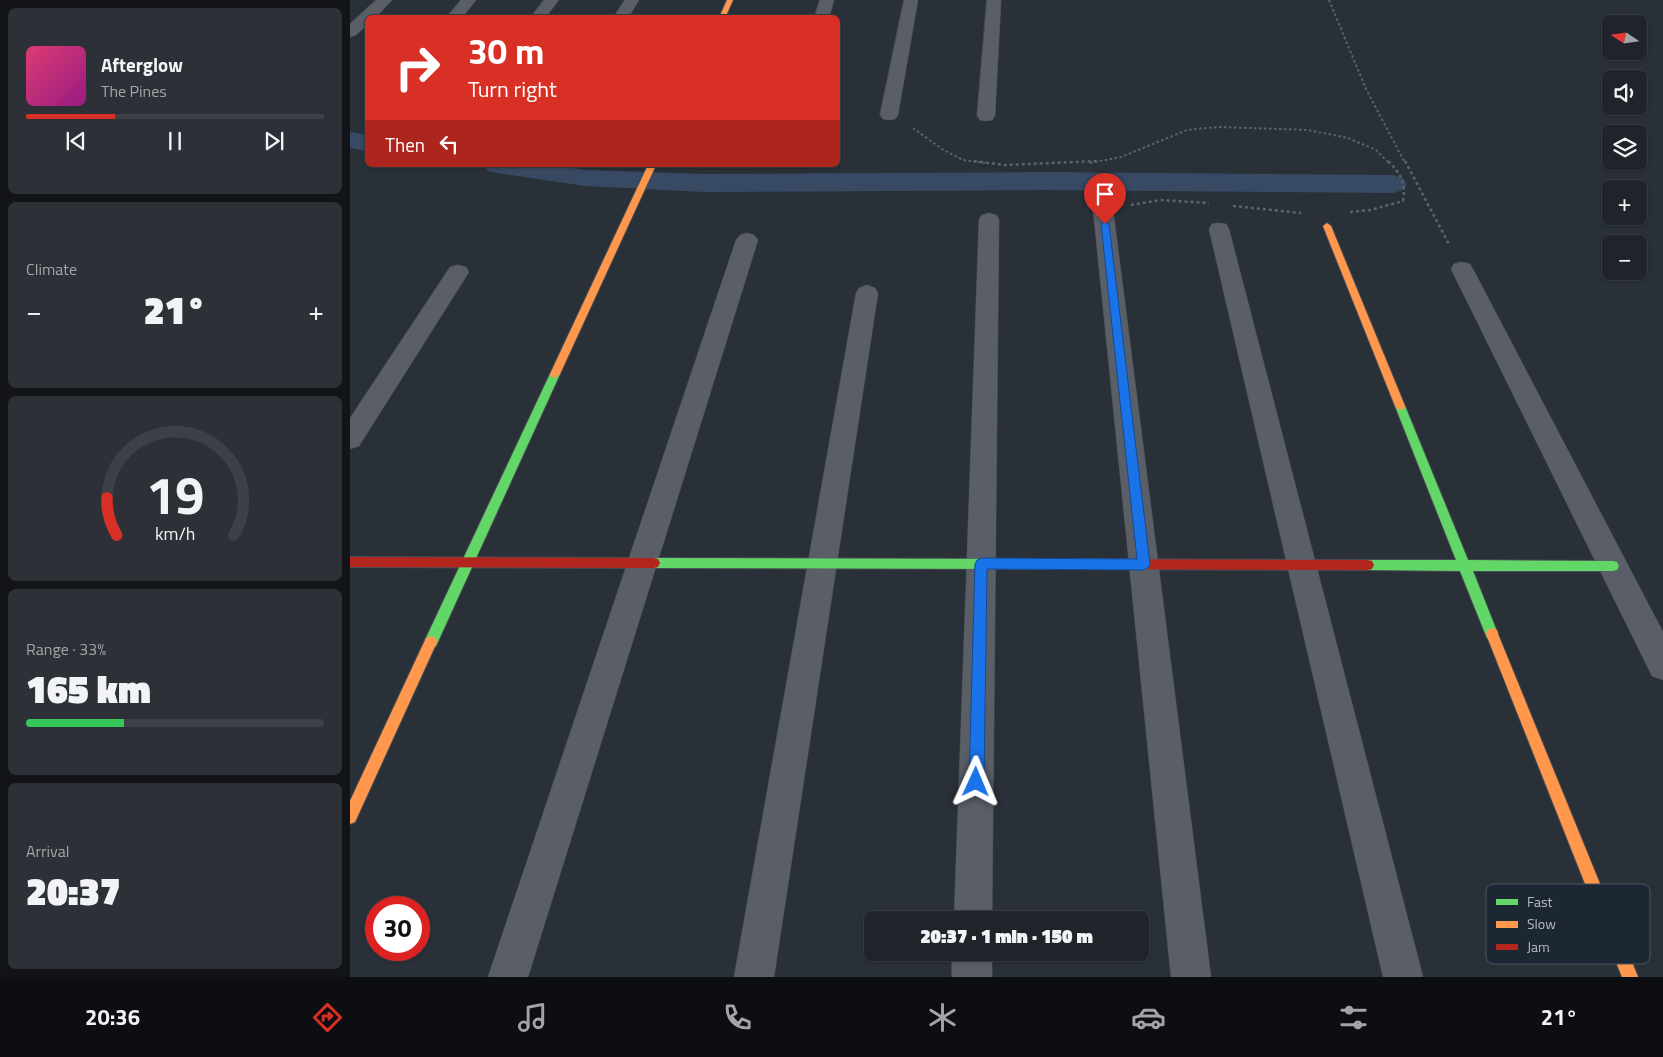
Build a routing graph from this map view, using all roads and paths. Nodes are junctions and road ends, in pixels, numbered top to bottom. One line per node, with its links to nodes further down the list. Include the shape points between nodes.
1 (385, 0): 10 (street)
2 (469, 0): 11 (street)
3 (552, 0): 12 (street)
4 (632, 0): 13 (street)
5 (730, 0): 14 (street)
6 (827, 0): 15 (street)
7 (911, 0): 18 (street)
8 (994, 0): 19 (street)
9 (1329, 0): 28 (path, via 1366,88)
10 (369, 15)
11 (456, 15)
12 (540, 15)
13 (622, 15)
14 (723, 15)
15 (822, 15)
16 (365, 18): 17 (street)
17 (350, 32)
18 (889, 116): 23 (path, via 963,160 1005,166 1088,163 1121,157 1187,130 1218,127 1316,131 1348,138 1376,150 1398,171 1405,187 1403,201 1370,210)
19 (986, 116)
20 (651, 167): 33 (street)
21 (1103, 209): 22 (path, via 1160,200); 37 (street)
22 (1220, 212): 24 (path); 38 (street)
23 (1344, 212)
24 (1307, 213)
25 (990, 218): 36 (street)
26 (1327, 226): 39 (street)
27 (747, 240): 34 (street)
28 (1462, 269): 40 (street)
29 (458, 272): 31 (street)
30 (867, 293): 35 (street)
31 (350, 439)
32 (350, 562): 33 (street)
33 (469, 562): 34 (street); 42 (street)
34 (642, 563): 35 (street); 47 (street)
35 (822, 563): 36 (street); 48 (street)
36 (981, 564): 37 (street); 44 (street)
37 (1144, 564): 38 (street); 50 (street)
38 (1301, 565): 39 (street); 51 (street)
39 (1464, 565): 40 (street); 43 (street)
40 (1612, 566): 41 (street)
41 (1663, 665)
42 (350, 817)
43 (1593, 884)
44 (973, 911)
45 (972, 961): 49 (street)
46 (1625, 964): 52 (street)
47 (508, 977)
48 (754, 977)
49 (972, 977)
50 (1191, 977)
51 (1403, 977)
52 (1630, 977)

